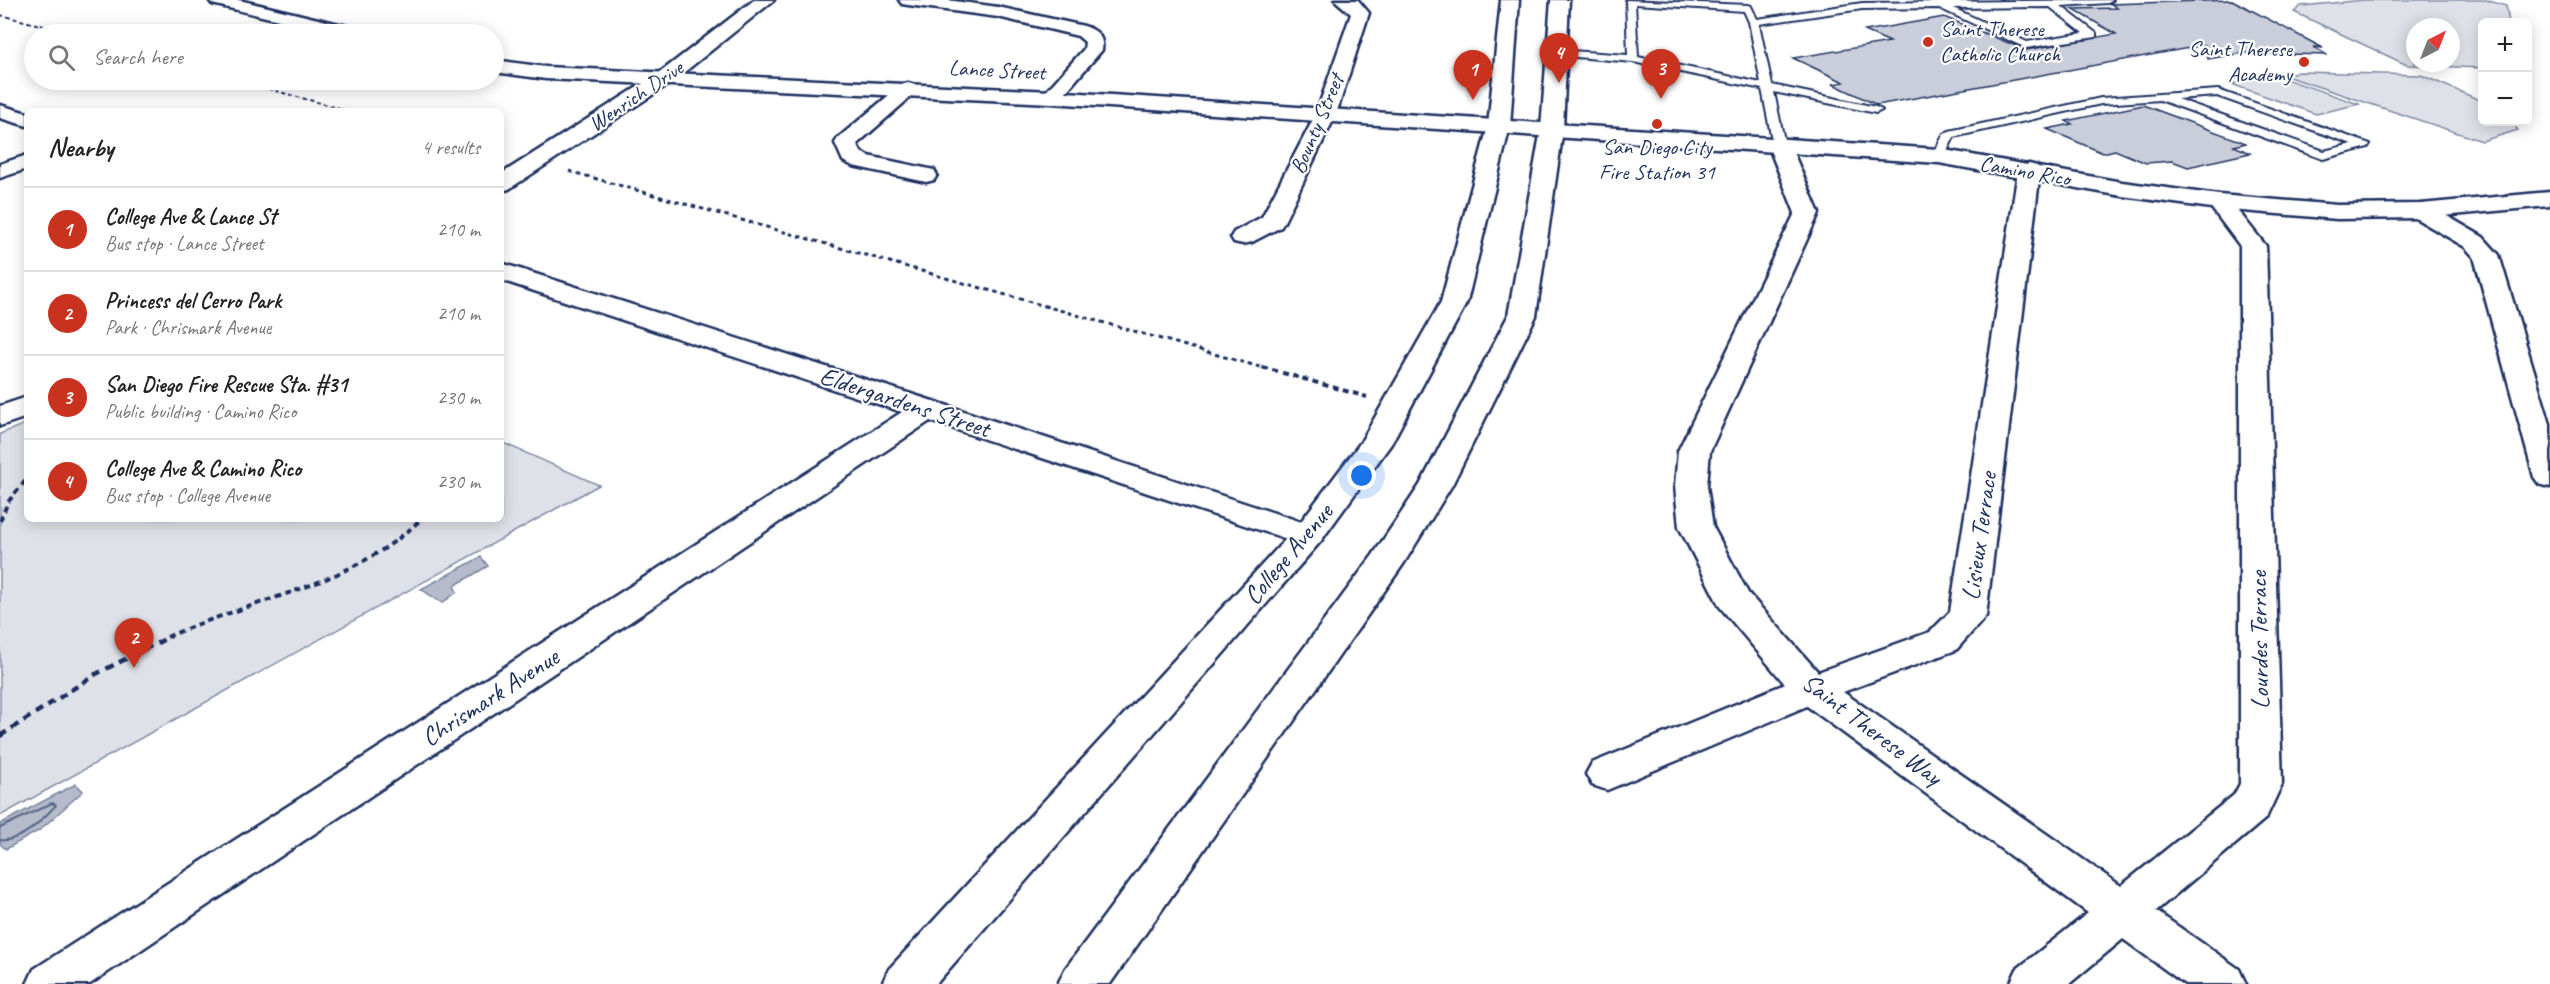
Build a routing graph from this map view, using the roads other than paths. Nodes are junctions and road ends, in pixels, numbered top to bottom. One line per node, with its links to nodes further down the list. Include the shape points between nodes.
1 (765, 0): 15 (street, Wenrich Drive)
2 (908, 0): 18 (street, via 998,12 1084,32 1094,40 1094,50)
3 (1344, 0): 22 (street, Bounty Street, via 1360,13)
4 (1510, 0): 24 (street, College Avenue)
5 (1560, 0): 12 (street)
6 (2108, 0): 8 (lane)
7 (226, 1): 11 (street)
8 (2052, 4): 9 (lane); 9 (lane, via 2091,35 2026,45)
9 (1938, 5): 10 (lane, via 1862,6)
10 (1754, 22): 13 (lane, via 1748,8 1630,1); 16 (lane)
11 (317, 24)
12 (1557, 53): 13 (lane); 25 (street)
13 (1633, 59): 16 (lane)
14 (504, 67): 15 (street, Lance Street)
15 (665, 78): 17 (street, Lance Street); 32 (street, Wenrich Drive)
16 (1767, 88): 20 (lane); 26 (lane)
17 (908, 89): 18 (street, Lance Street); 31 (street, via 846,143 851,156 861,161)
18 (1051, 97): 22 (street, Lance Street)
19 (2161, 97): 19 (lane, via 2218,93 2364,144 2323,155); 27 (lane, via 2101,101 1949,135)
20 (1876, 110)
21 (0, 111): 23 (street)
22 (1326, 114): 24 (street, Lance Street); 36 (street, Bounty Street, via 1272,222)
23 (24, 119)
24 (1498, 126): 25 (street, Camino Rico); 42 (street, College Avenue, via 1454,302 1376,444)
25 (1552, 129): 26 (street, Camino Rico); 48 (street, via 1522,316 1436,485 1386,563)
26 (1779, 145): 27 (street, Camino Rico); 43 (street, Saint Therese Way, via 1807,213 1694,451 1691,486 1696,527 1733,599)
27 (1939, 156): 30 (street, Camino Rico)
28 (24, 163): 29 (street)
29 (0, 171)
30 (2029, 171): 34 (street, Camino Rico); 43 (street, Lisieux Terrace, via 1968,616 1943,641)
31 (926, 176)
32 (504, 182)
33 (2550, 199): 35 (street, Camino Rico)
34 (2220, 202): 35 (street, Camino Rico, via 2337,212); 45 (street, Lourdes Terrace, via 2253,246 2261,784 2252,806)
35 (2421, 211): 41 (street, via 2474,242 2486,255)
36 (1243, 237)
37 (504, 272): 39 (street, Eldergardens Street)
38 (24, 407): 40 (street)
39 (928, 409): 42 (street, Eldergardens Street); 46 (street, Chrismark Avenue)
40 (0, 417)
41 (2550, 477)
42 (1308, 535): 47 (street, College Avenue)
43 (1811, 689): 44 (street, Lisieux Terrace); 45 (street, Saint Therese Way)
44 (1607, 774)
45 (2122, 910): 49 (street, Lourdes Terrace); 50 (street, Saint Therese Way)
46 (51, 984)
47 (906, 984)
48 (1083, 984)
49 (2034, 984)
50 (2222, 984)

